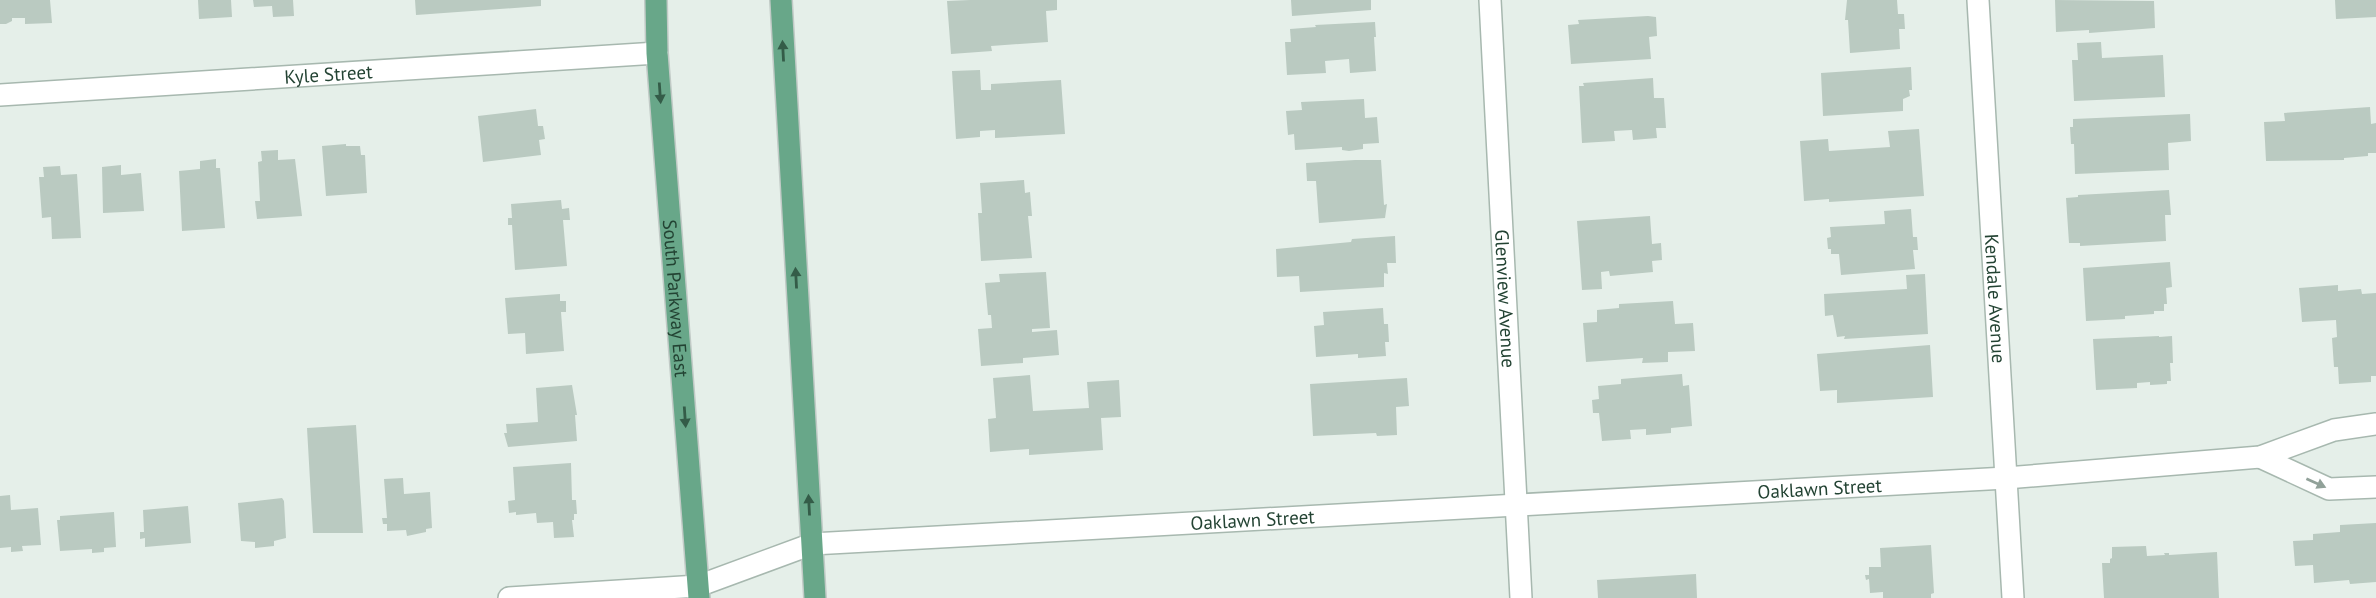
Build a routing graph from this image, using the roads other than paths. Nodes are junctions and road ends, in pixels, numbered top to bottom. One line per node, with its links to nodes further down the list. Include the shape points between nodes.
1 (656, 0): 5 (main road, South Parkway East)
2 (780, 0): 12 (main road, one-way to 2)
3 (1490, 0): 11 (street, Glenview Avenue)
4 (1978, 0): 9 (street, Kendale Avenue)
5 (657, 53): 6 (street, Kyle Street); 13 (main road, South Parkway East, one-way to 13)
6 (0, 94)
7 (2376, 424): 8 (street, via 2334,430)
8 (2260, 457): 9 (street, Oaklawn Street); 10 (street, one-way to 10, via 2329,489)
9 (2006, 478): 11 (street, Oaklawn Street); 17 (street, Kendale Avenue)
10 (2376, 487)
11 (1517, 504): 12 (street, Oaklawn Street); 16 (street, Glenview Avenue)
12 (812, 544): 13 (street, Oaklawn Street); 15 (main road)
13 (698, 592): 14 (street, Oaklawn Street)
14 (509, 598)
15 (815, 598)
16 (1521, 598)
17 (2013, 598)

